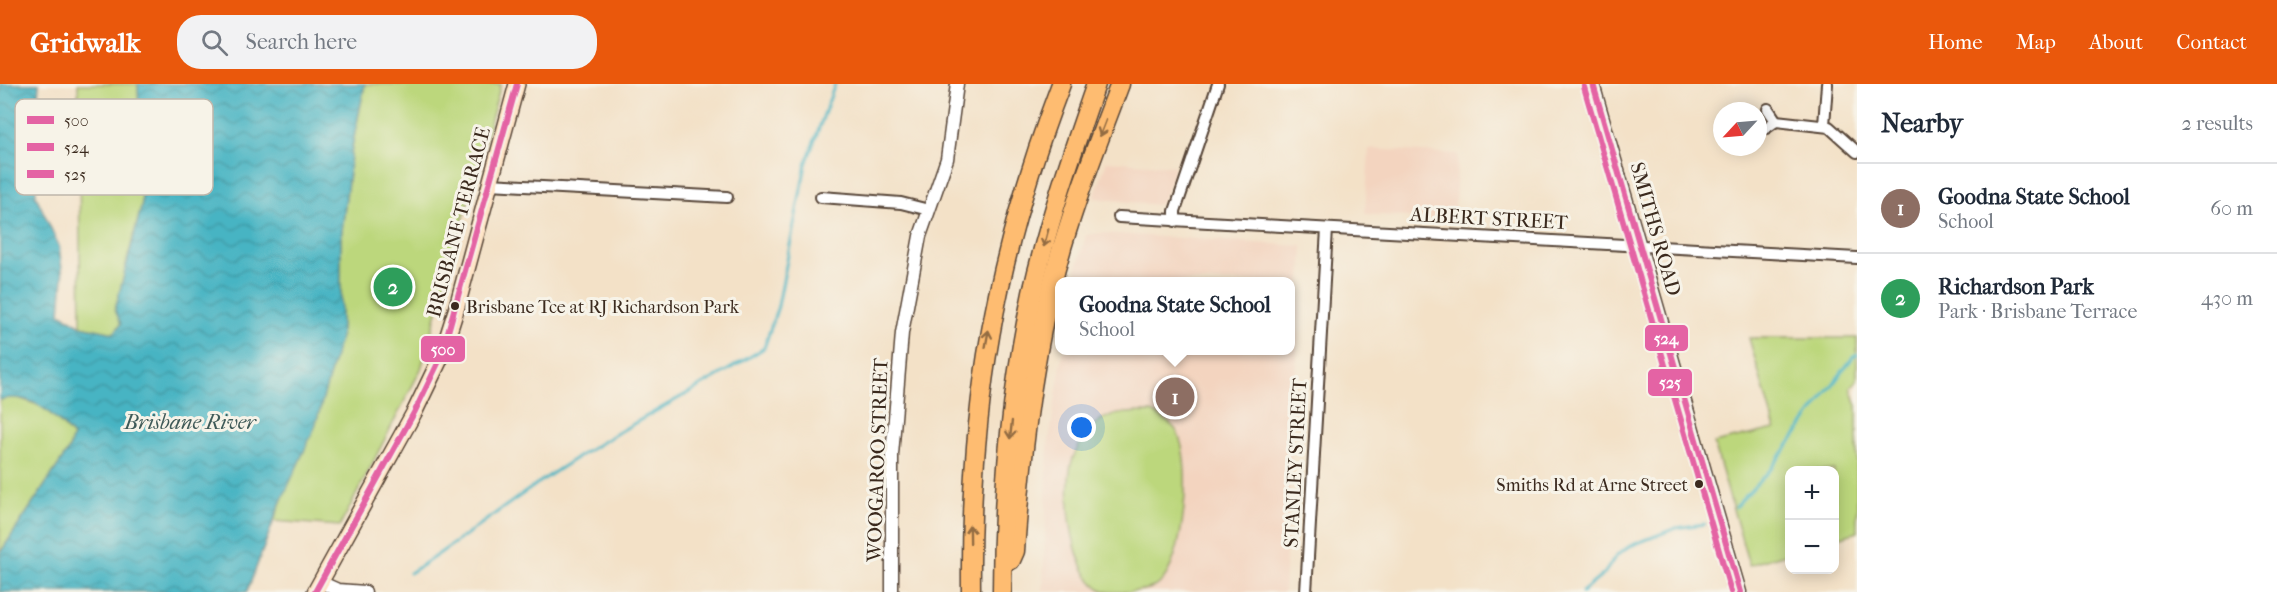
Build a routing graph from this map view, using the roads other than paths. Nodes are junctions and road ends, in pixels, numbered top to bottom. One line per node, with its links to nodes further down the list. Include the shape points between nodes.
1 (517, 84): 14 (main road, BRISBANE TERRACE)
2 (957, 84): 17 (street, WOOGAROO STREET, via 946,159)
3 (1061, 84): 29 (highway, one-way to 3, via 971,488 989,330 1010,237)
4 (1096, 84): 25 (highway, one-way to 25, via 1047,234 1023,342 1009,445)
5 (1120, 84): 23 (highway, one-way to 23, via 1086,171)
6 (1218, 84): 19 (street)
7 (1593, 84): 21 (street, SMITHS ROAD)
8 (1827, 84): 11 (street)
9 (1768, 109): 10 (street)
10 (1776, 121): 11 (street); 12 (street)
11 (1824, 125): 13 (street)
12 (1767, 127)
13 (1857, 152)
14 (489, 184): 15 (street); 26 (main road, BRISBANE TERRACE, via 441,357)
15 (727, 197)
16 (821, 197): 17 (street, via 901,203)
17 (929, 210): 28 (street, WOOGAROO STREET, via 912,268 897,375 892,455)
18 (1119, 217): 19 (street, ALBERT STREET)
19 (1175, 220): 20 (street, ALBERT STREET)
20 (1327, 229): 21 (street, ALBERT STREET); 30 (street, STANLEY STREET)
21 (1640, 244): 22 (street, ALBERT STREET); 31 (street, SMITHS ROAD)
22 (1857, 258)
23 (1055, 277)
24 (1055, 278): 25 (highway, one-way to 25, via 1027,415 1016,551)
25 (1002, 586)
26 (318, 587): 27 (street)
27 (365, 592)
28 (892, 592)
29 (971, 592)
30 (1306, 592)
31 (1740, 592)

